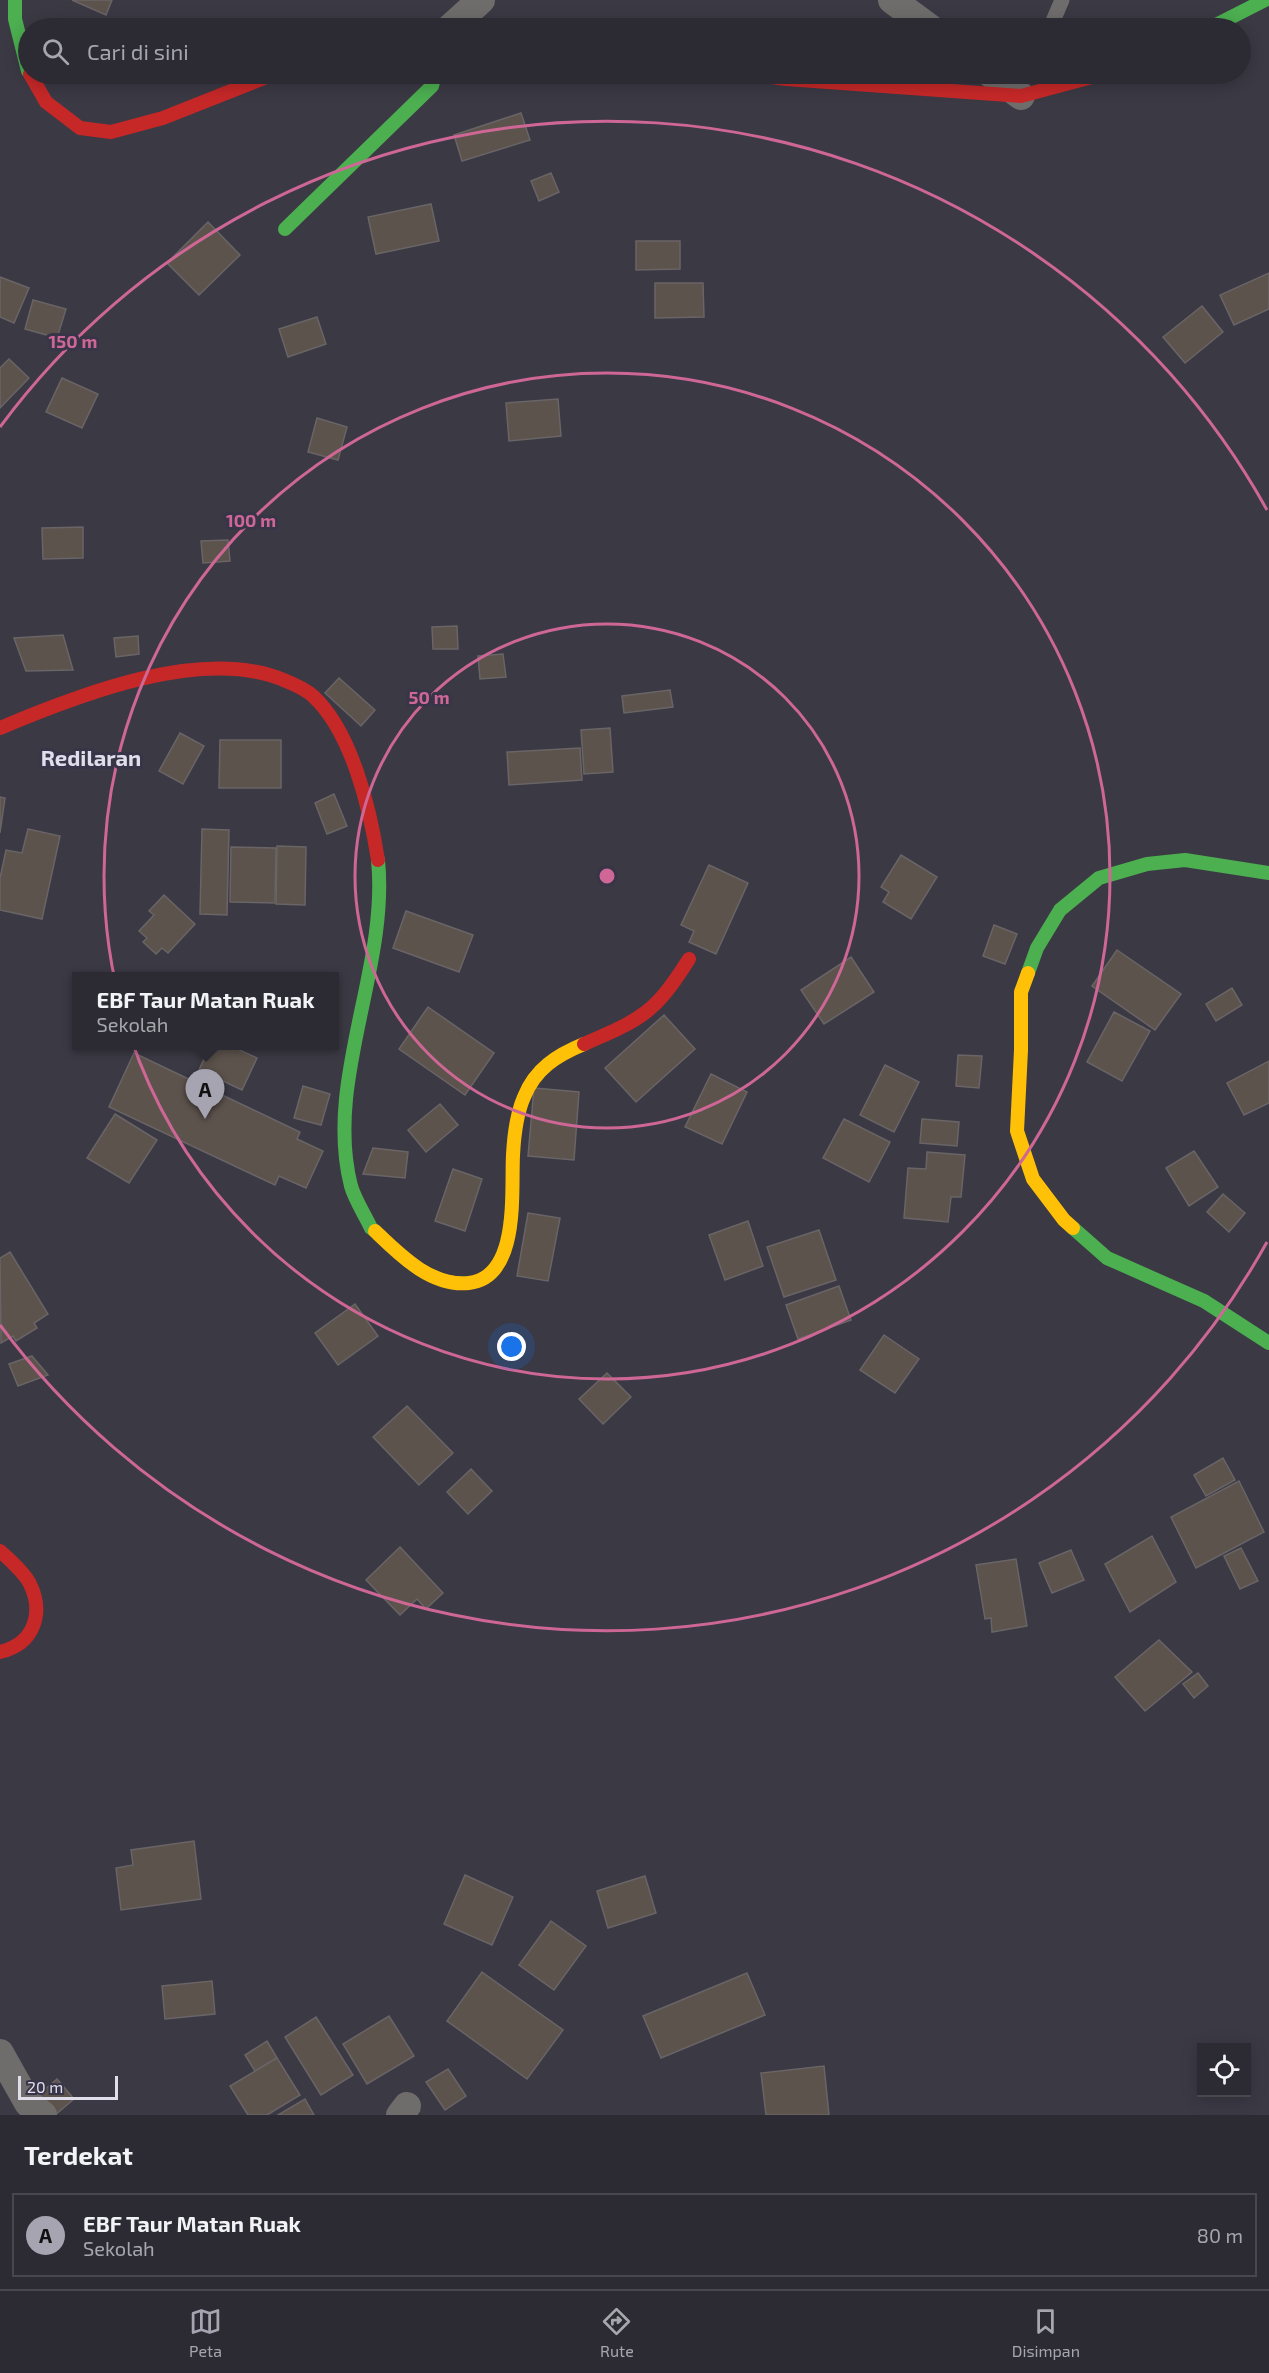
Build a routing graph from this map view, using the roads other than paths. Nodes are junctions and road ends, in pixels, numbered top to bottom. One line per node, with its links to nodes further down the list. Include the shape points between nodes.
1 (15, 0): 10 (street)
2 (481, 0): 6 (street)
3 (892, 0): 7 (street)
4 (1062, 0): 8 (lane)
5 (1265, 0): 9 (street)
6 (461, 18)
7 (916, 18)
8 (1054, 18)
9 (1230, 18)
10 (18, 30)
11 (36, 84): 12 (street, via 46,102 80,128 111,132 163,118)
12 (249, 84)
13 (432, 84): 18 (street)
14 (905, 84): 17 (street)
15 (1013, 84): 17 (street)
16 (1050, 84): 17 (street)
17 (1024, 89)
18 (285, 229)
19 (0, 728): 21 (street, via 84,694 128,682 210,669 246,669 277,675 306,689 325,710 356,772 371,819 381,880 377,937 347,1099 344,1129 348,1175 363,1216 377,1236 398,1255 436,1277 470,1284 485,1279 497,1268 510,1227 516,1126 533,1079 557,1056 644,1015 668,990)
20 (1269, 873): 22 (street, via 1185,860 1147,864 1099,878 1060,910 1036,948 1021,992 1017,1131 1033,1179 1064,1220 1107,1258 1204,1301)
21 (688, 959)
22 (1269, 1343)
23 (0, 1551): 24 (street, via 31,1586 37,1611 35,1627 26,1641)
24 (0, 1653)
25 (0, 2053): 26 (street, via 27,2103)
26 (43, 2115)

